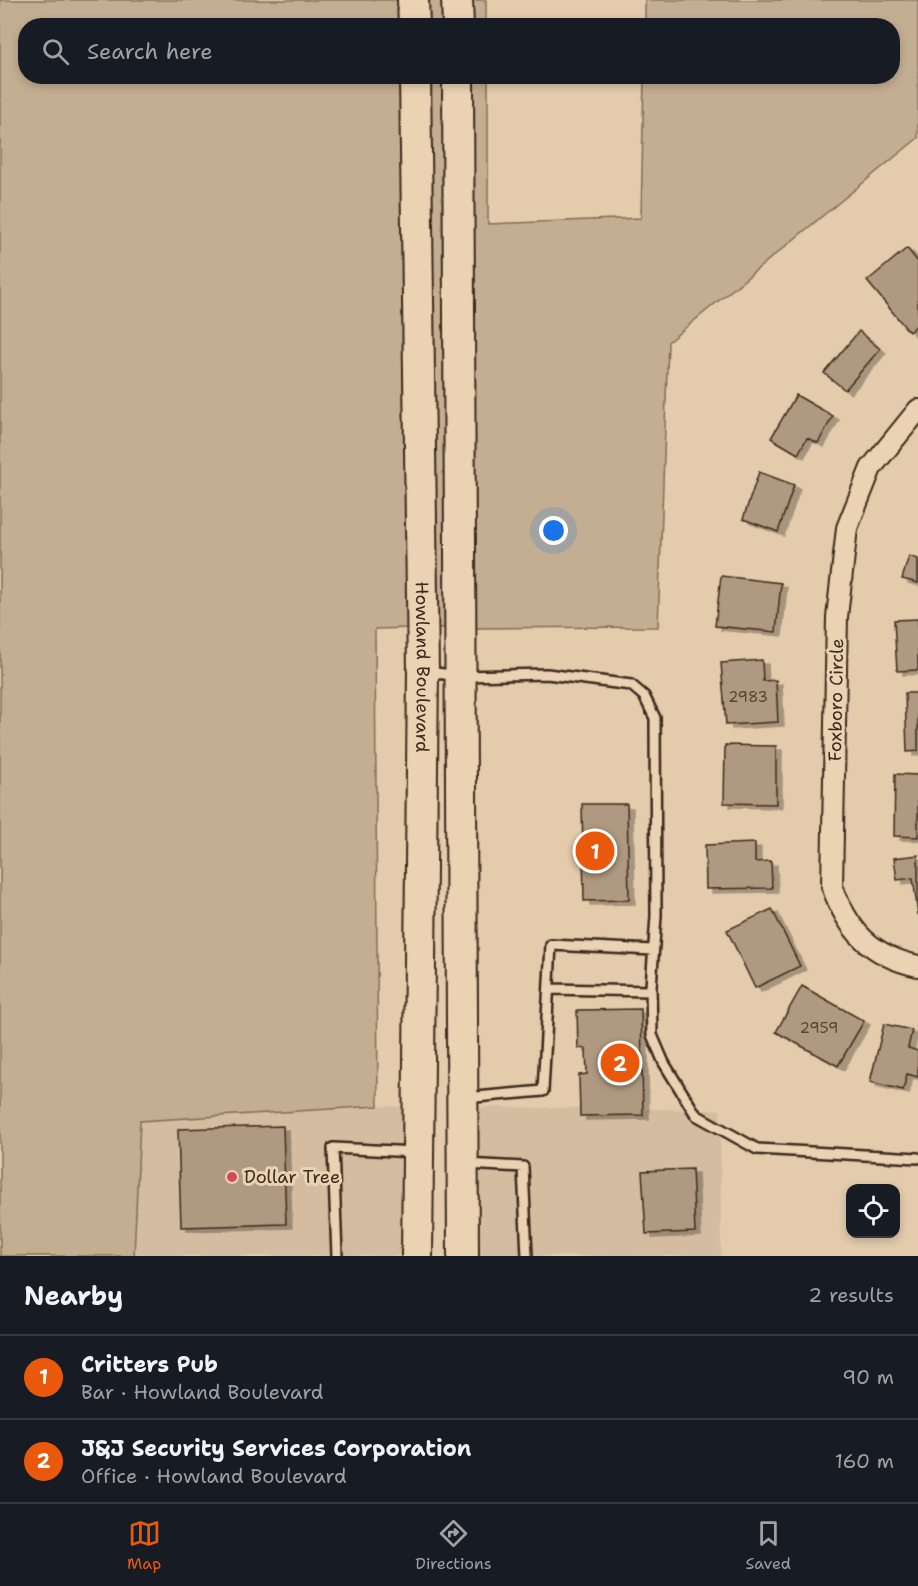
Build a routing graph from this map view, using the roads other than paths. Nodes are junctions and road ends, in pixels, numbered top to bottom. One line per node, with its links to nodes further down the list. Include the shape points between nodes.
1 (413, 0): 3 (main road)
2 (457, 0): 4 (main road)
3 (414, 18)
4 (458, 18)
5 (415, 84): 8 (main road, Howland Boulevard)
6 (458, 84): 9 (main road)
7 (918, 410): 11 (street, Foxboro Circle, via 872,468 847,528 837,617 832,886 841,912 870,947 893,960)
8 (423, 671): 9 (lane); 15 (main road, Howland Boulevard)
9 (463, 676): 10 (lane, via 547,674 631,685 644,696 655,718); 14 (main road)
10 (653, 950): 12 (lane, via 551,945); 13 (lane)
11 (918, 966)
12 (549, 989): 13 (lane); 14 (lane, via 543,1090)
13 (651, 991): 16 (lane, via 652,1035 696,1115 757,1149)
14 (463, 1098): 17 (main road)
15 (418, 1152): 18 (lane, via 333,1148); 19 (main road, Howland Boulevard)
16 (918, 1158)
17 (463, 1163): 20 (main road); 21 (lane, via 523,1167)
18 (337, 1256)
19 (417, 1256)
20 (463, 1256)
21 (528, 1256)

